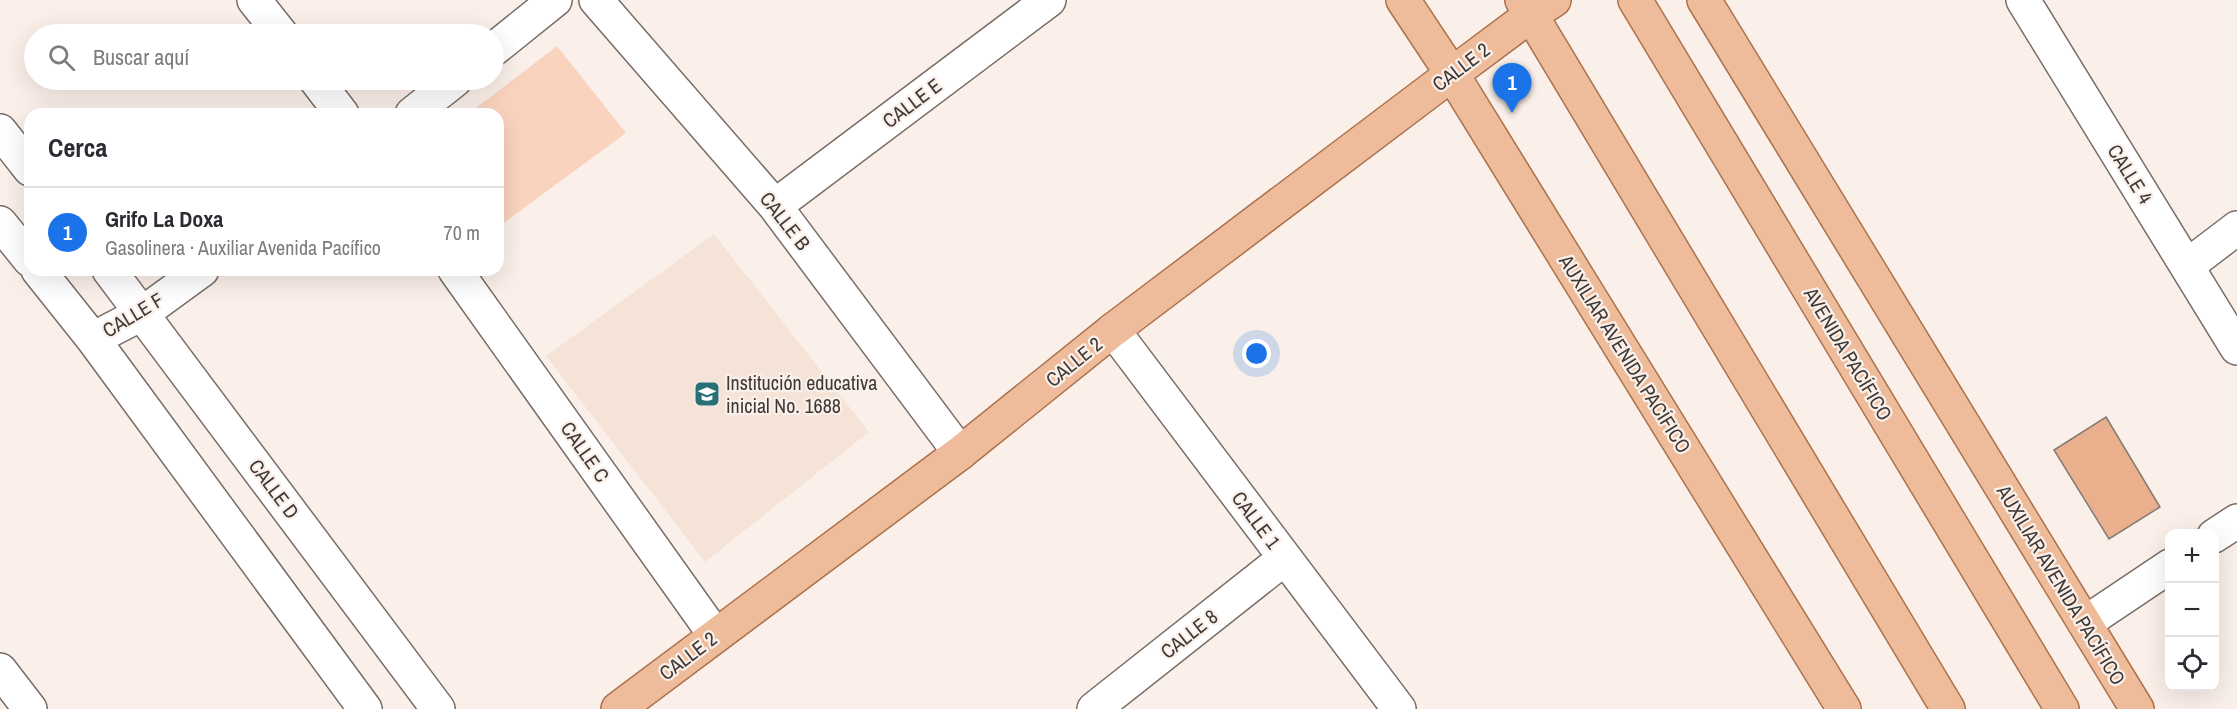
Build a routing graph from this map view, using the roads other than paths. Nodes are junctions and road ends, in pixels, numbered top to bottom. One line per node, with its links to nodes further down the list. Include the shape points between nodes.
1 (254, 0): 10 (street)
2 (555, 0): 11 (street)
3 (596, 0): 19 (street, CALLE B)
4 (1049, 0): 19 (street, CALLE E)
5 (1404, 0): 12 (main road, AUXILIAR AVENIDA PACÍFICO)
6 (1635, 0): 48 (main road, AVENIDA PACÍFICO)
7 (1704, 0): 37 (main road, AUXILIAR AVENIDA PACÍFICO)
8 (2023, 0): 23 (street, CALLE 4)
9 (1536, 5): 12 (main road, CALLE 2); 47 (main road)
10 (273, 24)
11 (504, 41)
12 (1452, 74): 29 (main road, CALLE 2); 40 (main road, AUXILIAR AVENIDA PACÍFICO)
13 (324, 90): 15 (street)
14 (442, 90): 16 (street)
15 (337, 108)
16 (420, 108)
17 (0, 131): 18 (street)
18 (24, 161)
19 (775, 206): 32 (street, CALLE B)
20 (0, 223): 22 (street)
21 (2237, 228): 23 (street)
22 (24, 253)
23 (2187, 266): 31 (street, CALLE 4)
24 (43, 276): 30 (street)
25 (114, 276): 28 (street, CALLE D)
26 (194, 276): 28 (street, CALLE F)
27 (459, 276): 38 (street, CALLE C)
28 (143, 313): 30 (street, CALLE F); 43 (street, CALLE D)
29 (1113, 330): 32 (main road, CALLE 2); 35 (street, CALLE 1)
30 (93, 339): 42 (street)
31 (2237, 348)
32 (960, 453): 38 (main road, CALLE 2)
33 (2237, 521): 34 (street)
34 (2219, 533)
35 (1285, 558): 45 (street, CALLE 8); 46 (street, CALLE 1)
36 (2165, 569): 37 (street)
37 (2085, 623): 49 (main road, AUXILIAR AVENIDA PACÍFICO)
38 (715, 635): 44 (main road, CALLE 2)
39 (0, 670): 41 (street)
40 (1838, 707)
41 (30, 709)
42 (365, 709)
43 (438, 709)
44 (618, 709)
45 (1094, 709)
46 (1399, 709)
47 (1948, 709)
48 (2062, 709)
49 (2137, 709)

